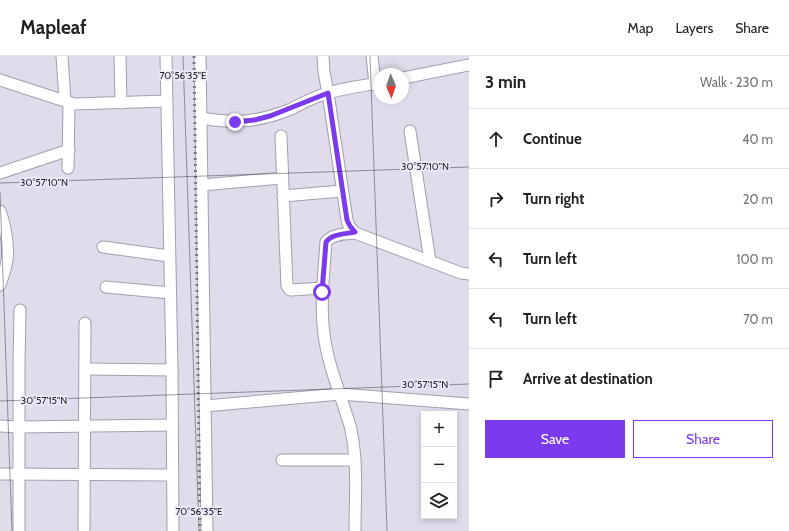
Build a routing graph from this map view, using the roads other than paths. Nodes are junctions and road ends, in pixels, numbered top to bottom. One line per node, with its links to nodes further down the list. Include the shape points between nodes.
1 (62, 56): 14 (street)
2 (120, 56): 15 (street)
3 (166, 56): 13 (street)
4 (200, 56): 16 (street)
5 (323, 56): 12 (street)
6 (372, 56): 8 (street)
7 (469, 65): 9 (street)
8 (374, 68)
9 (409, 77)
10 (0, 80): 14 (street)
11 (373, 84): 12 (street)
12 (328, 93): 16 (street, via 254,120 235,122); 24 (street)
13 (167, 101): 15 (street); 29 (street)
14 (67, 102): 15 (street); 19 (street)
15 (121, 103)
16 (201, 118): 23 (street)
17 (410, 131): 30 (street)
18 (281, 136): 22 (street)
19 (68, 150): 20 (street); 21 (street)
20 (68, 168)
21 (0, 173)
22 (282, 178): 23 (street); 25 (street)
23 (202, 185): 42 (street)
24 (342, 191): 25 (street); 27 (street, via 347,220)
25 (283, 196): 34 (street, via 287,286 291,290)
26 (0, 211): 32 (street, via 6,232 7,260)
27 (355, 232): 30 (street); 34 (street, via 332,237 326,242)
28 (102, 246): 29 (street)
29 (169, 256): 35 (street)
30 (430, 261): 31 (street)
31 (469, 274)
32 (0, 285)
33 (106, 287): 35 (street)
34 (323, 288): 40 (street, via 324,334)
35 (170, 293): 39 (street)
36 (20, 310): 46 (street)
37 (85, 323): 38 (street)
38 (85, 369): 39 (street); 45 (street)
39 (172, 370): 43 (street)
40 (340, 394): 41 (street); 42 (street); 48 (street, via 351,429)
41 (469, 404)
42 (205, 406): 56 (street)
43 (172, 425): 45 (street); 52 (street)
44 (0, 426): 46 (street)
45 (84, 426): 46 (street); 51 (street)
46 (19, 427): 50 (street)
47 (282, 460): 48 (street)
48 (355, 460): 57 (street)
49 (0, 474): 50 (street)
50 (19, 474): 51 (street); 53 (street)
51 (84, 474): 52 (street); 54 (street)
52 (172, 475): 55 (street)
53 (19, 531)
54 (84, 531)
55 (173, 531)
56 (207, 531)
57 (354, 531)

